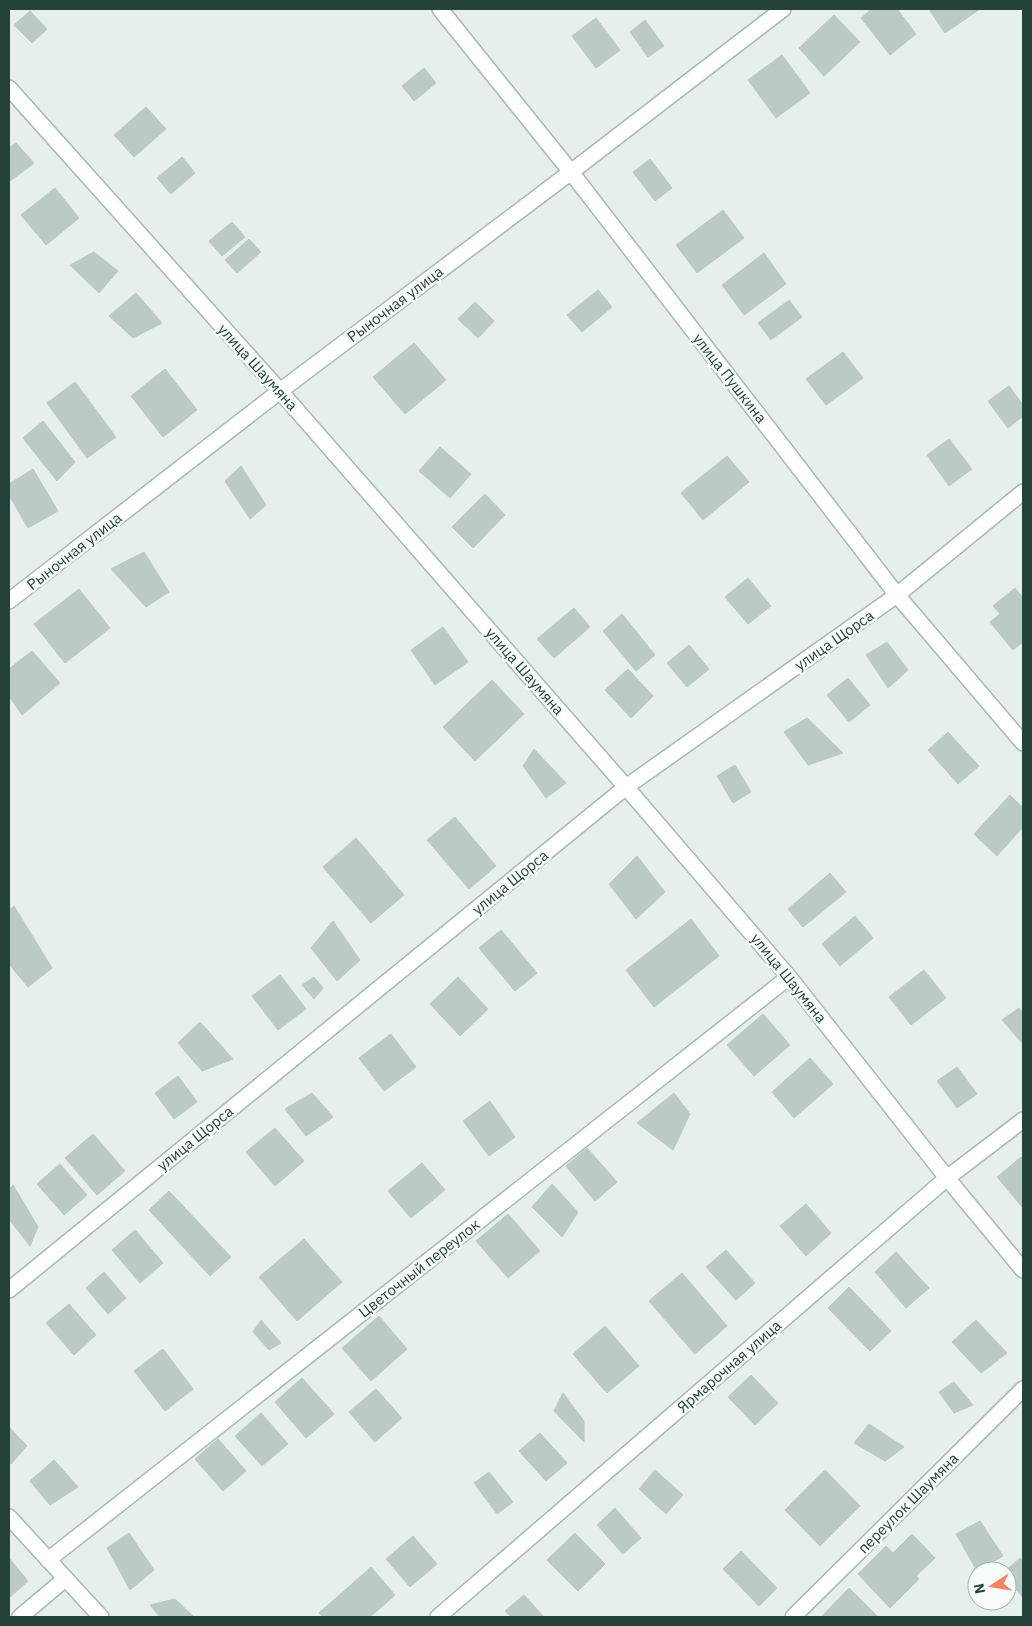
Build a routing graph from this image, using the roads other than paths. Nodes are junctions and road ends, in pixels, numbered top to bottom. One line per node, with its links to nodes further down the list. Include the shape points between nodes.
1 (440, 9): 4 (street, улица Пушкина)
2 (783, 9): 4 (street, Рыночная улица)
3 (9, 88): 5 (street, улица Шаумяна)
4 (571, 172): 5 (street, Рыночная улица); 7 (street, улица Пушкина)
5 (280, 391): 8 (street, Рыночная улица); 10 (street, улица Шаумяна)
6 (1023, 492): 7 (street, улица Щорса)
7 (897, 595): 9 (street, улица Пушкина); 10 (street, улица Щорса)
8 (9, 601)
9 (1023, 743)
10 (626, 787): 11 (street, улица Шаумяна); 15 (street, улица Щорса)
11 (790, 977): 13 (street, улица Шаумяна); 18 (street, Цветочный переулок)
12 (1023, 1120): 13 (street, Ярмарочная улица)
13 (947, 1178): 14 (street, улица Шаумяна); 22 (street, Ярмарочная улица)
14 (1023, 1270)
15 (9, 1290)
16 (1023, 1389): 23 (street, переулок Шаумяна)
17 (9, 1517): 18 (street)
18 (48, 1560): 19 (street)
19 (66, 1579): 20 (street); 21 (street)
20 (20, 1617)
21 (101, 1617)
22 (438, 1617)
23 (793, 1617)

